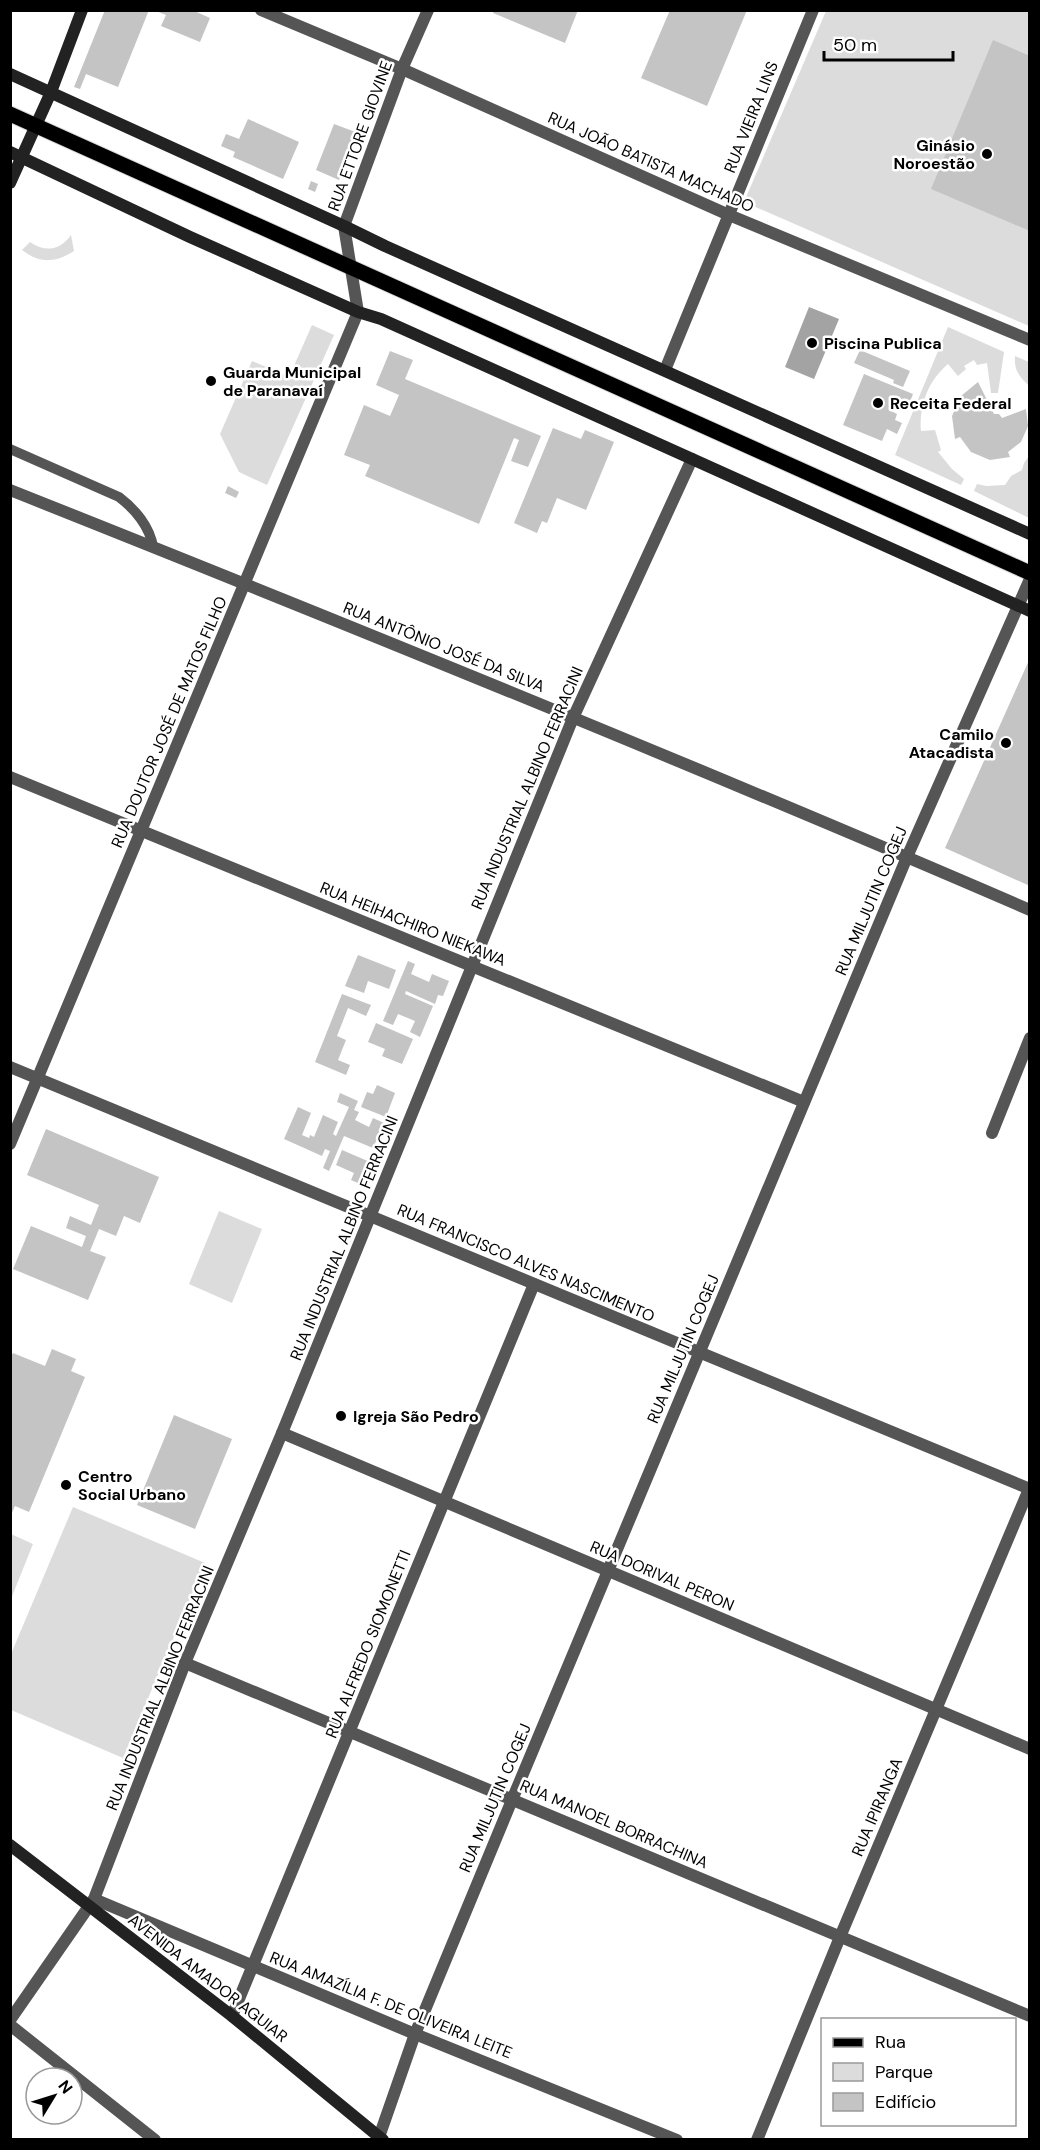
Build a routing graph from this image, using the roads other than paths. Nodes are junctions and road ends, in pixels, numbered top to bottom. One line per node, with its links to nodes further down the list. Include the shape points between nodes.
1 (82, 10): 7 (street)
2 (261, 10): 5 (street, RUA JOÃO BATISTA MACHADO)
3 (428, 10): 5 (street, RUA ETTORE GIOVINE)
4 (813, 10): 12 (street, RUA VIEIRA LINS)
5 (402, 69): 12 (street, RUA JOÃO BATISTA MACHADO); 13 (street, RUA ETTORE GIOVINE)
6 (10, 74): 7 (street)
7 (51, 92): 9 (street); 13 (street)
8 (10, 114): 9 (main road)
9 (36, 125): 10 (street); 14 (main road)
10 (16, 154): 11 (street); 15 (street)
11 (10, 183)
12 (729, 215): 16 (street, RUA JOÃO BATISTA MACHADO); 17 (street, RUA VIEIRA LINS)
13 (344, 226): 14 (street, RUA ETTORE GIOVINE); 17 (street)
14 (351, 269): 15 (street, RUA ETTORE GIOVINE); 23 (main road)
15 (358, 312): 19 (street); 25 (street, RUA DOUTOR JOSÉ DE MATOS FILHO)
16 (1029, 339)
17 (665, 370): 21 (street)
18 (10, 449): 22 (lane, via 119,497 132,507 152,538)
19 (692, 459): 26 (street); 27 (street, RUA INDUSTRIAL ALBINO FERRACINI)
20 (10, 490): 22 (street, RUA ANTÔNIO JOSÉ DA SILVA)
21 (1029, 534)
22 (153, 547): 25 (street, RUA ANTÔNIO JOSÉ DA SILVA)
23 (1029, 573)
24 (1029, 579): 26 (street, RUA MILJUTIN COGEJ)
25 (244, 583): 27 (street, RUA ANTÔNIO JOSÉ DA SILVA); 29 (street, RUA DOUTOR JOSÉ DE MATOS FILHO)
26 (1024, 608): 30 (street, RUA MILJUTIN COGEJ)
27 (573, 718): 30 (street, RUA ANTÔNIO JOSÉ DA SILVA); 32 (street, RUA INDUSTRIAL ALBINO FERRACINI)
28 (10, 777): 29 (street, RUA HEIHACHIRO NIEKAWA)
29 (141, 830): 32 (street, RUA HEIHACHIRO NIEKAWA); 35 (street, RUA DOUTOR JOSÉ DE MATOS FILHO)
30 (907, 857): 31 (street, RUA ANTÔNIO JOSÉ DA SILVA); 36 (street, RUA MILJUTIN COGEJ)
31 (1029, 910)
32 (471, 966): 36 (street, RUA HEIHACHIRO NIEKAWA); 39 (street, RUA INDUSTRIAL ALBINO FERRACINI)
33 (1029, 1038): 37 (street)
34 (10, 1067): 35 (street, RUA FRANCISCO ALVES NASCIMENTO)
35 (38, 1078): 38 (street, RUA DOUTOR JOSÉ DE MATOS FILHO); 39 (street, RUA FRANCISCO ALVES NASCIMENTO)
36 (804, 1102): 41 (street, RUA MILJUTIN COGEJ)
37 (992, 1133)
38 (10, 1144)
39 (371, 1216): 40 (street, RUA FRANCISCO ALVES NASCIMENTO); 42 (street, RUA INDUSTRIAL ALBINO FERRACINI)
40 (534, 1284): 41 (street, RUA FRANCISCO ALVES NASCIMENTO); 44 (street, RUA ALFREDO SIOMONETTI)
41 (700, 1352): 43 (street, RUA FRANCISCO ALVES NASCIMENTO); 45 (street, RUA MILJUTIN COGEJ)
42 (282, 1433): 44 (street, RUA DORIVAL PERON); 46 (street, RUA INDUSTRIAL ALBINO FERRACINI)
43 (1029, 1489): 47 (street, RUA IPIRANGA)
44 (443, 1501): 45 (street, RUA DORIVAL PERON); 48 (street, RUA ALFREDO SIOMONETTI)
45 (608, 1571): 47 (street, RUA DORIVAL PERON); 50 (street, RUA MILJUTIN COGEJ)
46 (185, 1663): 48 (street, RUA MANOEL BORRACHINA); 52 (street, RUA INDUSTRIAL ALBINO FERRACINI)
47 (936, 1709): 49 (street, RUA DORIVAL PERON); 53 (street, RUA IPIRANGA)
48 (350, 1732): 50 (street, RUA MANOEL BORRACHINA); 54 (street, RUA ALFREDO SIOMONETTI)
49 (1029, 1749)
50 (512, 1800): 53 (street, RUA MANOEL BORRACHINA); 59 (street, RUA MILJUTIN COGEJ)
51 (10, 1845): 52 (street, AVENIDA AMADOR AGUIAR)
52 (92, 1903): 54 (street, RUA AMAZÍLIA F. DE OLIVEIRA LEITE); 55 (street, AVENIDA AMADOR AGUIAR); 57 (street, RUA INDUSTRIAL ALBINO FERRACINI)
53 (840, 1937): 56 (street, RUA MANOEL BORRACHINA); 63 (street, RUA IPIRANGA)
54 (252, 1966): 55 (street, RUA ALFREDO SIOMONETTI); 59 (street, RUA AMAZÍLIA F. DE OLIVEIRA LEITE)
55 (232, 2016): 61 (street, AVENIDA AMADOR AGUIAR)
56 (1029, 2016)
57 (10, 2020)
58 (10, 2025): 60 (street)
59 (415, 2034): 61 (street, RUA MILJUTIN COGEJ); 62 (street, RUA AMAZÍLIA F. DE OLIVEIRA LEITE)
60 (155, 2139)
61 (380, 2139)
62 (676, 2139)
63 (757, 2139)

